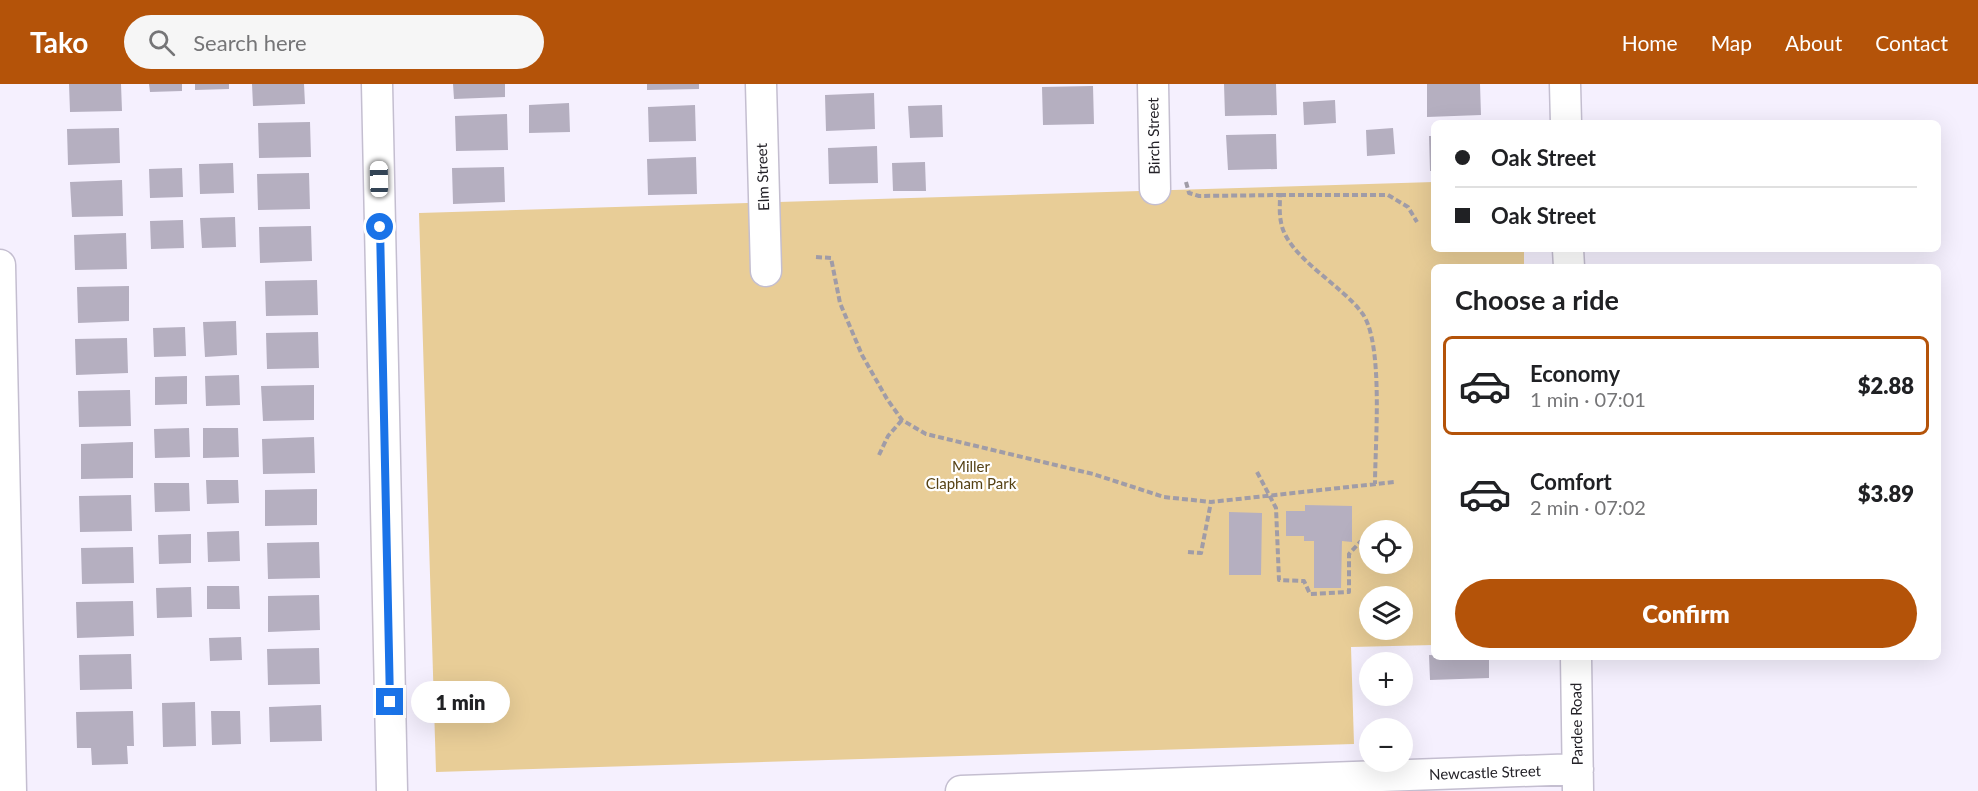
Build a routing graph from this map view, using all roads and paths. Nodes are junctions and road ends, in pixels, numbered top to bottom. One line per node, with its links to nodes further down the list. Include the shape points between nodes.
1 (377, 84): 25 (street)
2 (761, 84): 12 (street, Elm Street)
3 (1153, 84): 7 (street, Birch Street)
4 (1565, 84): 5 (street)
5 (1566, 120)
6 (1186, 182): 8 (path, via 1189,193 1199,196)
7 (1155, 189)
8 (1280, 195): 9 (path, via 1388,195 1408,207); 17 (path, via 1281,224 1289,243 1363,313 1373,338)
9 (1417, 222)
10 (816, 257): 13 (path, via 831,258 840,303 862,355)
11 (0, 265): 24 (street)
12 (766, 271)
13 (902, 420): 14 (path); 19 (path, via 926,434 1094,474 1164,497)
14 (879, 455)
15 (1257, 472): 18 (path)
16 (1394, 482): 17 (path)
17 (1375, 484): 18 (path)
18 (1268, 496): 19 (path); 20 (path, via 1276,508 1279,580 1304,581 1310,594 1349,592 1349,554)
19 (1211, 502): 21 (path, via 1200,553)
20 (1359, 543)
21 (1188, 552)
22 (1576, 660): 23 (street, Pardee Road)
23 (1578, 780): 26 (street, Newcastle Street)
24 (11, 791)
25 (392, 791)
26 (961, 791)

